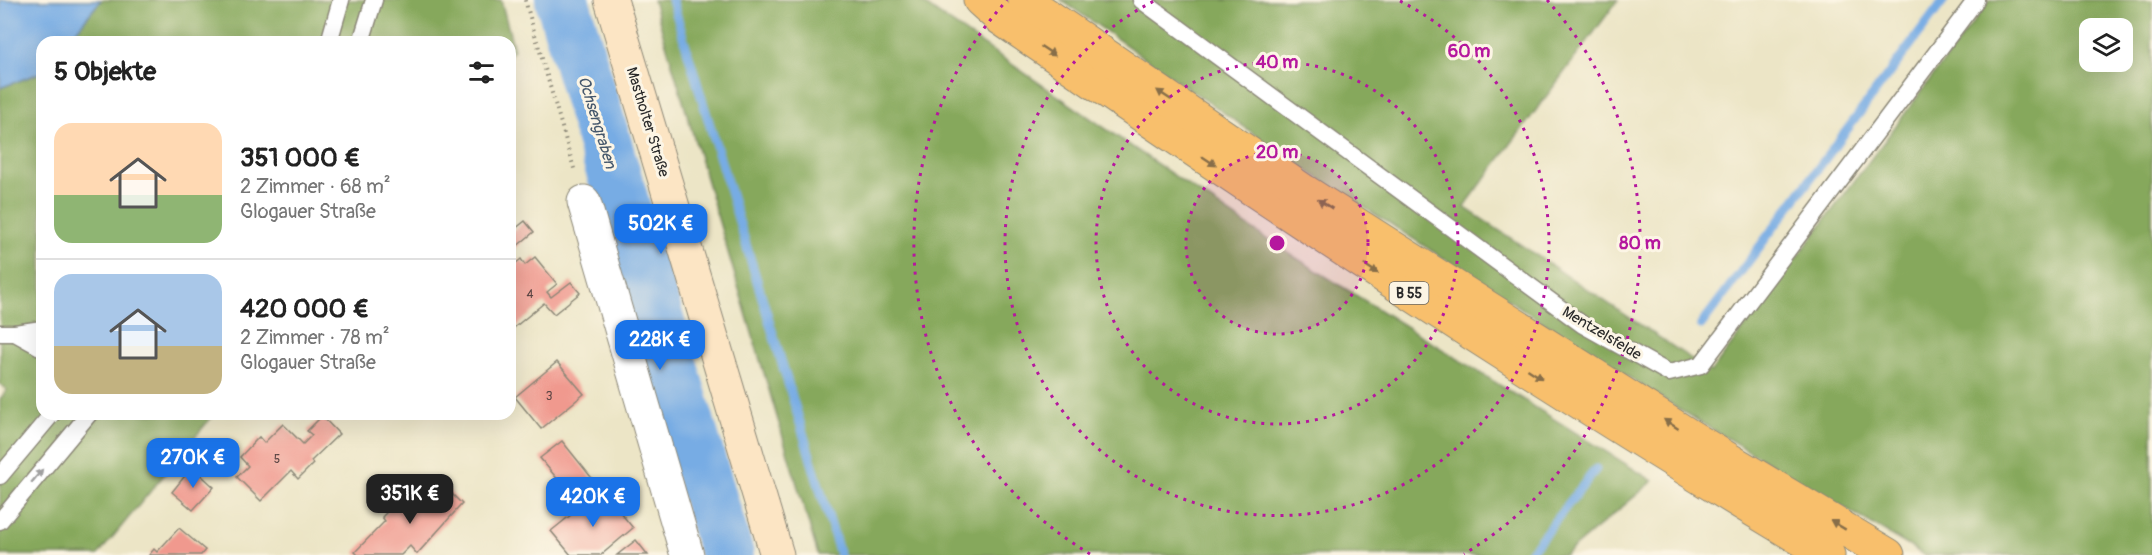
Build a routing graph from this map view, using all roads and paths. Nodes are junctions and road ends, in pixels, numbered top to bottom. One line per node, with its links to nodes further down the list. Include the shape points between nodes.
1 (341, 0): 9 (lane)
2 (374, 0): 10 (lane)
3 (525, 0): 11 (path)
4 (611, 0): 20 (street, Mastholter Straße)
5 (980, 0): 21 (main road, B 55, one-way to 21, via 1000,18 1291,217 1674,464)
6 (1024, 0): 22 (main road, B 55, one-way to 6, via 1693,438 1304,191)
7 (1141, 0): 8 (lane, Mentzelsfelde, via 1583,325 1669,373 1701,365)
8 (1976, 0)
9 (331, 36)
10 (364, 36)
11 (584, 202): 19 (street)
12 (36, 330): 13 (lane)
13 (7, 333): 14 (lane)
14 (36, 345)
15 (47, 420): 17 (lane)
16 (84, 420): 18 (lane, one-way to 16)
17 (0, 476)
18 (0, 521)
19 (687, 555)
20 (777, 555)
21 (1828, 555)
22 (1888, 555)

